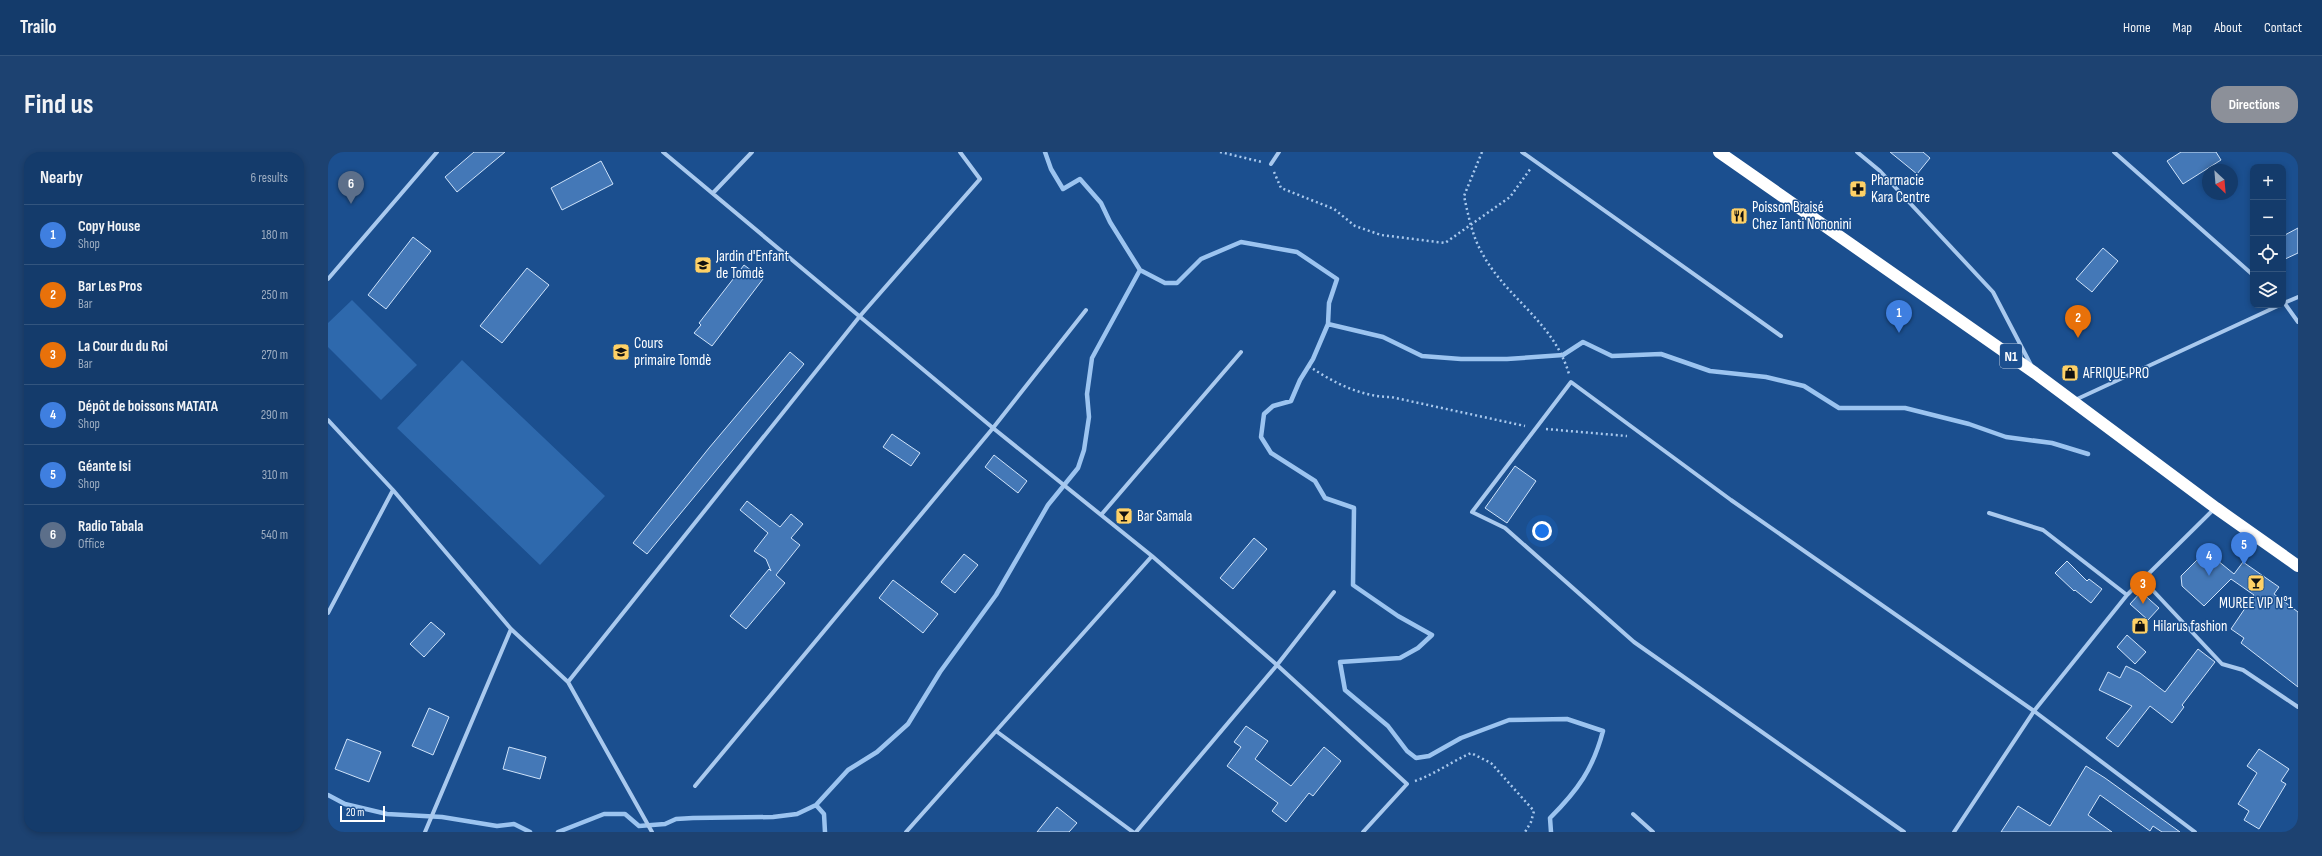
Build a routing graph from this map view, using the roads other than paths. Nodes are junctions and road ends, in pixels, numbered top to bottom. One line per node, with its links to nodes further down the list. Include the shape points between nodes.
1 (437, 152): 13 (street)
2 (663, 152): 11 (street)
3 (752, 152): 11 (street)
4 (960, 152): 19 (street, via 980,179)
5 (1279, 152): 10 (street)
6 (1522, 152): 21 (street)
7 (1719, 152): 23 (highway, N1)
8 (1857, 152): 23 (street, via 1880,171 1993,292)
9 (2114, 152): 12 (street)
10 (1270, 164)
11 (713, 193): 19 (street)
12 (2251, 272)
13 (328, 279)
14 (2298, 297): 15 (street)
15 (2286, 301)
16 (2286, 305): 20 (street)
17 (2274, 308): 24 (street)
18 (1086, 310): 26 (street)
19 (860, 316): 26 (street); 39 (street)
20 (2298, 322)
21 (1781, 336)
22 (1241, 352): 30 (street)
23 (2035, 373): 24 (highway, N1)
24 (2072, 402): 28 (highway, N1)
25 (328, 420): 27 (street)
26 (994, 428): 30 (street); 43 (street)
27 (393, 490): 36 (street); 37 (street)
28 (2216, 508): 32 (highway, N1); 33 (street)
29 (1989, 513): 35 (street, via 2043,530)
30 (1101, 515): 31 (street)
31 (1152, 556): 38 (street); 42 (street)
32 (2298, 566)
33 (2144, 581): 35 (street); 40 (street, via 2222,664 2243,670)
34 (1334, 592): 38 (street)
35 (2127, 595): 41 (street)
36 (328, 613)
37 (511, 629): 39 (street); 45 (street)
38 (1276, 665): 48 (street); 49 (street, via 1407,784)
39 (568, 682): 46 (street)
40 (2298, 707)
41 (2034, 711): 51 (street, via 1731,500 1571,382 1472,512 1504,528 1634,642); 52 (street); 53 (street)
42 (996, 731): 47 (street); 48 (street)
43 (695, 786)
44 (1633, 814): 50 (street)
45 (425, 832)
46 (651, 832)
47 (906, 832)
48 (1135, 832)
49 (1363, 832)
50 (1654, 832)
51 (1904, 832)
52 (1954, 832)
53 (2195, 832)

